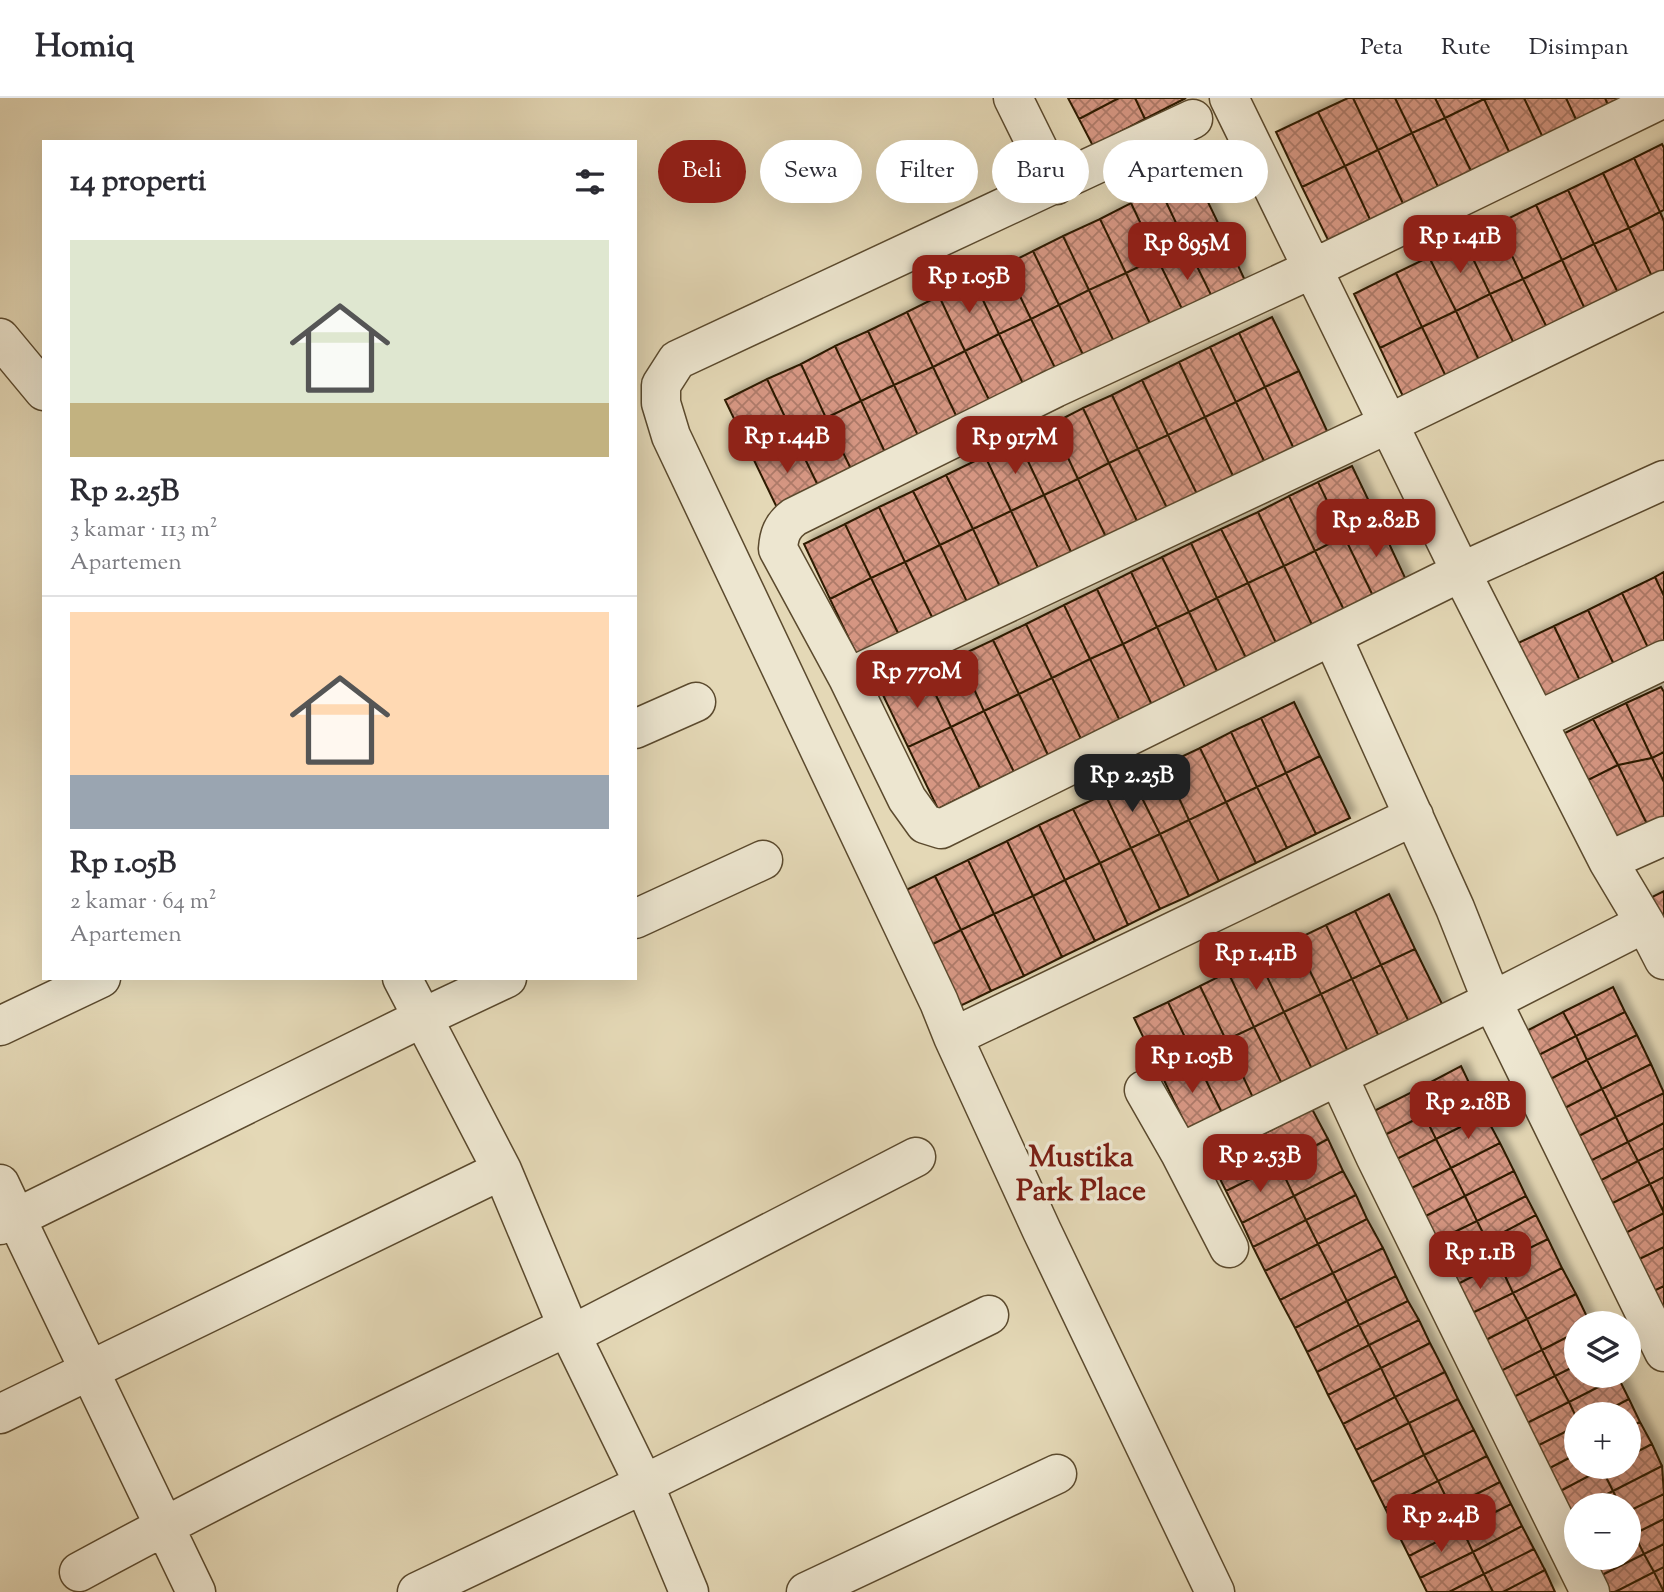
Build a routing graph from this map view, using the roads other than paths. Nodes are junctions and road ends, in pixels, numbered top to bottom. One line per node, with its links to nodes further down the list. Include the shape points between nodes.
1 (1013, 98): 5 (street)
2 (1664, 98): 8 (street)
3 (1237, 100): 8 (street)
4 (1193, 119): 6 (street)
5 (1034, 140)
6 (1089, 169)
7 (1017, 203): 34 (street, via 677,360 661,385 671,436)
8 (1312, 269): 12 (street); 17 (street, via 1055,388 786,523 778,549)
9 (1664, 290): 12 (street)
10 (0, 338): 11 (street)
11 (42, 389)
12 (1390, 422): 14 (street); 17 (street)
13 (1664, 481): 14 (street)
14 (1461, 572): 15 (street); 19 (street)
15 (1332, 636): 17 (street, via 941,829 917,816); 21 (street)
16 (1664, 660): 19 (street)
17 (848, 678)
18 (696, 702): 20 (street)
19 (1537, 721): 24 (street)
20 (637, 728)
21 (1414, 816): 31 (street); 34 (street)
22 (1664, 836): 24 (street)
23 (763, 860): 25 (street)
24 (1608, 861): 26 (street)
25 (637, 918)
26 (1645, 923): 27 (street); 31 (street)
27 (1664, 960)
28 (97, 980): 33 (street)
29 (403, 980): 32 (street)
30 (503, 980): 32 (street)
31 (1492, 1001): 35 (street); 45 (street)
32 (422, 1018): 39 (street); 41 (street)
33 (0, 1026)
34 (953, 1037): 56 (street)
35 (1338, 1076): 37 (street); 57 (street)
36 (1144, 1090): 37 (street)
37 (1180, 1153): 42 (street)
38 (916, 1157): 44 (street)
39 (502, 1170): 44 (street); 46 (street)
40 (0, 1184): 41 (street)
41 (8, 1222): 46 (street)
42 (1229, 1248)
43 (989, 1315): 49 (street)
44 (568, 1331): 49 (street); 50 (street, via 341,1435)
45 (1664, 1352)
46 (89, 1372): 47 (street); 50 (street)
47 (0, 1414)
48 (1057, 1474): 55 (street)
49 (644, 1484): 53 (street); 54 (street)
50 (164, 1526): 51 (street); 52 (street)
51 (79, 1573)
52 (196, 1592)
53 (417, 1592)
54 (689, 1592)
55 (806, 1592)
56 (1215, 1592)
57 (1590, 1592)

